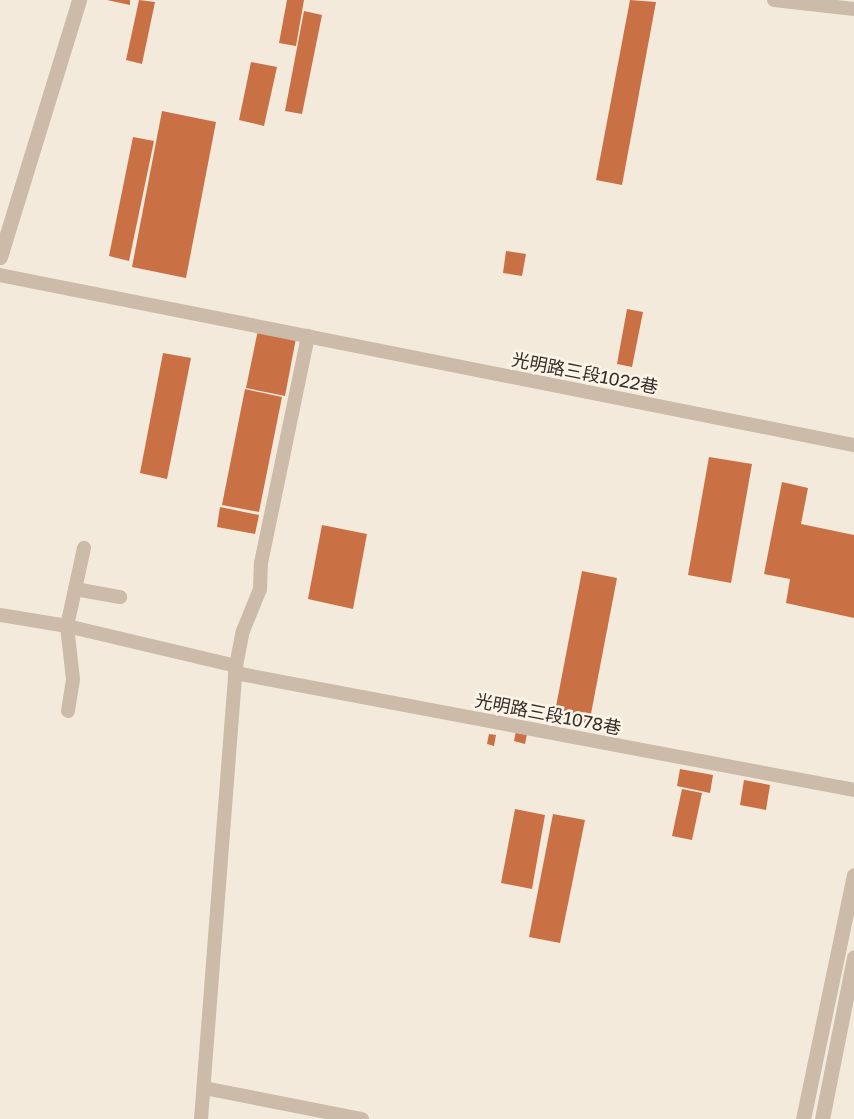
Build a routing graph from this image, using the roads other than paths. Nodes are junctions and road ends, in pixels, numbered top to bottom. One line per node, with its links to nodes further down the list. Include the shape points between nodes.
1 (78, 0): 4 (street)
2 (774, 0): 3 (street)
3 (854, 9)
4 (0, 257)
5 (0, 275): 6 (street, 光明路三段1022巷)
6 (308, 336): 7 (street, 光明路三段1022巷); 13 (street, via 261,563 260,589 243,631)
7 (854, 445)
8 (84, 548): 9 (street)
9 (75, 589): 10 (street); 12 (street)
10 (120, 597)
11 (0, 615): 12 (street, 光明路三段1078巷)
12 (67, 626): 13 (street, 光明路三段1078巷); 14 (street, via 73,679)
13 (236, 670): 15 (street, 光明路三段1078巷); 18 (street)
14 (69, 711)
15 (854, 790)
16 (854, 874): 21 (street)
17 (854, 957): 22 (street)
18 (204, 1088): 19 (street); 20 (street)
19 (201, 1119)
20 (362, 1119)
21 (803, 1119)
22 (822, 1119)

